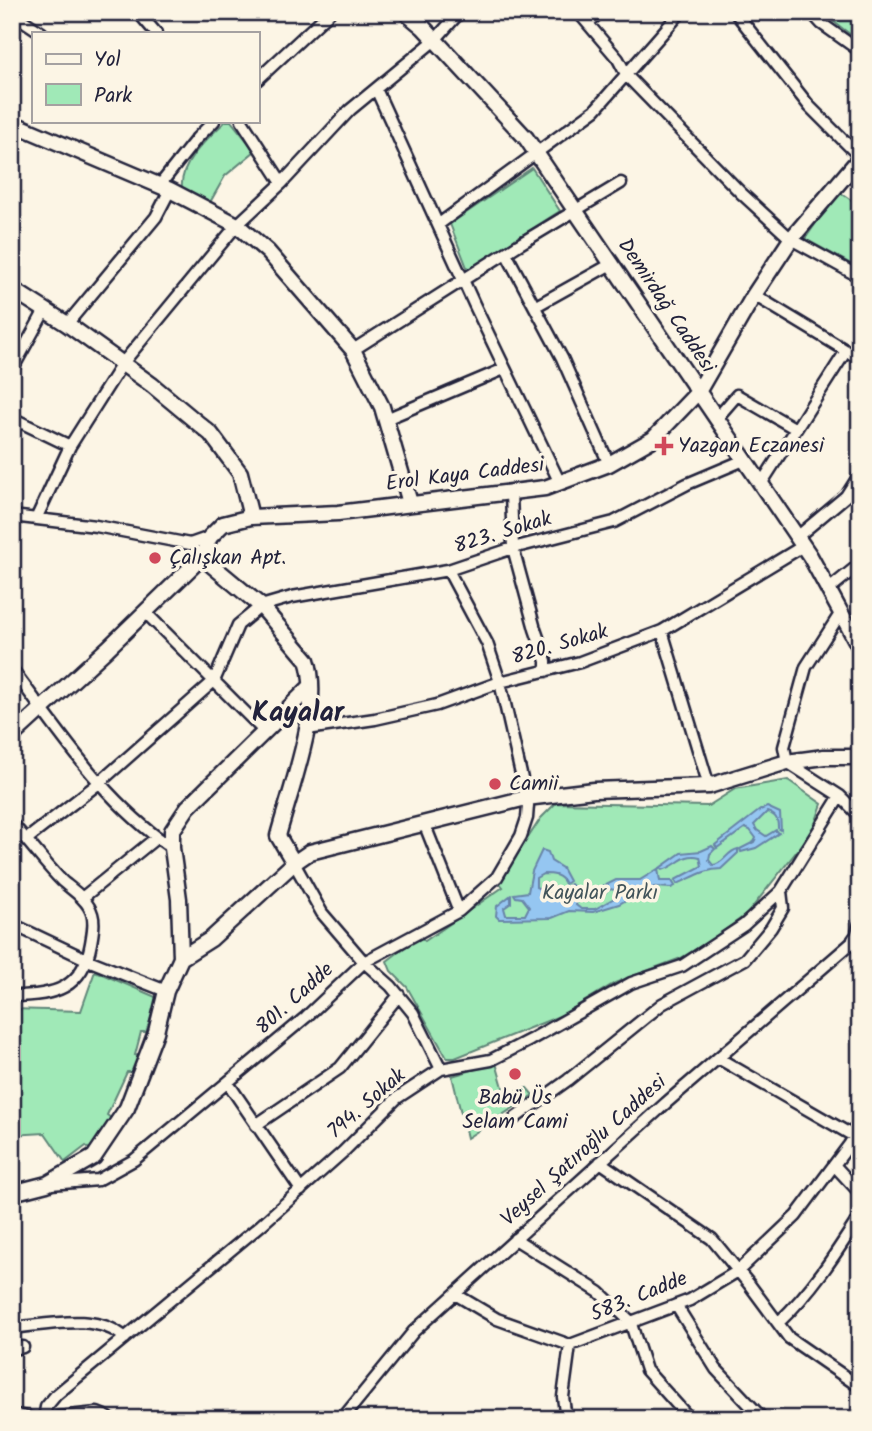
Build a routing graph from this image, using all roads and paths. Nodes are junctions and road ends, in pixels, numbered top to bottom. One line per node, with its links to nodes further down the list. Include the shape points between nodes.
1 (138, 12): 13 (street)
2 (330, 12): 17 (street)
3 (405, 12): 14 (street, Demirdağ Caddesi)
4 (460, 12): 14 (street)
5 (578, 12): 11 (street)
6 (600, 12): 11 (street)
7 (681, 12): 16 (street)
8 (736, 12): 23 (street, via 810,107)
9 (811, 12): 15 (street)
10 (12, 13): 12 (street)
11 (588, 23): 16 (street)
12 (40, 32)
13 (155, 32)
14 (435, 40): 18 (street); 22 (street, Demirdağ Caddesi)
15 (860, 51)
16 (627, 76): 22 (street, via 595,110); 30 (street)
17 (259, 78)
18 (376, 89): 24 (street, via 350,110); 28 (street)
19 (214, 122): 26 (street, via 197,138)
20 (243, 122): 24 (street)
21 (12, 123): 26 (street)
22 (536, 152): 27 (street, Demirdağ Caddesi); 28 (street)
23 (860, 158): 30 (street, Erol Kaya Caddesi)
24 (282, 183): 29 (street)
25 (621, 183): 27 (street)
26 (165, 188): 29 (street); 39 (street, via 156,217)
27 (576, 209): 31 (street); 32 (street, Demirdağ Caddesi)
28 (439, 224): 34 (street)
29 (237, 225): 40 (street, via 268,252); 43 (street)
30 (791, 239): 33 (street); 36 (street, Erol Kaya Caddesi)
31 (506, 253): 34 (street); 37 (street)
32 (613, 263): 37 (street); 46 (street, Demirdağ Caddesi)
33 (860, 277)
34 (464, 281): 40 (street); 44 (street)
35 (12, 289): 38 (street)
36 (754, 295): 41 (street); 46 (street, Erol Kaya Caddesi)
37 (536, 306): 53 (street)
38 (45, 310): 39 (street); 45 (street)
39 (67, 324): 43 (street)
40 (354, 350): 49 (street)
41 (846, 351): 42 (street); 50 (street)
42 (860, 359)
43 (122, 364): 51 (street); 60 (street, via 211,434 240,473)
44 (504, 369): 49 (street); 55 (street)
45 (12, 370)
46 (698, 391): 48 (street, Demirdağ Caddesi); 53 (street, Erol Kaya Caddesi, via 653,439)
47 (12, 418): 51 (street)
48 (717, 418): 50 (street, via 737,395); 52 (street, Demirdağ Caddesi)
49 (386, 419): 58 (street)
50 (796, 429): 56 (street)
51 (70, 446): 61 (street)
52 (744, 460): 56 (street, Demirdağ Caddesi); 64 (street, 823. Sokak, via 614,522)
53 (610, 464): 55 (street, Erol Kaya Caddesi)
54 (860, 474): 63 (street, 820. Sokak, via 846,496)
55 (560, 483): 57 (street, Erol Kaya Caddesi)
56 (761, 484): 63 (street, Demirdağ Caddesi)
57 (511, 493): 58 (street, Erol Kaya Caddesi); 64 (street)
58 (410, 503): 60 (street, Erol Kaya Caddesi, via 338,513)
59 (12, 516): 61 (street)
60 (251, 517): 62 (street, Erol Kaya Caddesi, via 223,524)
61 (36, 519): 62 (street, via 190,544)
62 (210, 537): 65 (street)
63 (800, 542): 68 (street, Demirdağ Caddesi); 72 (street, 820. Sokak)
64 (513, 548): 67 (street, 823. Sokak); 75 (street)
65 (202, 557): 69 (street); 70 (street)
66 (860, 564): 68 (street)
67 (448, 570): 69 (street, 823. Sokak); 77 (street, 801. Cadde, via 486,643)
68 (828, 590): 71 (street, Demirdağ Caddesi)
69 (261, 606): 76 (street, via 238,625); 78 (street, via 307,660)
70 (145, 612): 76 (street); 79 (street)
71 (841, 614): 73 (street, Demirdağ Caddesi); 84 (street, via 806,667 784,747)
72 (662, 631): 75 (street, 820. Sokak); 86 (street)
73 (860, 648)
74 (12, 669): 79 (street)
75 (546, 671): 77 (street, 820. Sokak)
76 (214, 681): 81 (street); 85 (street)
77 (500, 682): 80 (street, 820. Sokak, via 437,705); 88 (street, 801. Cadde)
78 (310, 687): 80 (street); 81 (street)
79 (42, 709): 82 (street); 85 (street)
80 (307, 729): 95 (street, via 278,836)
81 (265, 732): 94 (street, via 188,807 172,831)
82 (12, 736)
83 (860, 757): 84 (street)
84 (787, 762): 86 (street); 87 (street)
85 (99, 783): 92 (street); 93 (street)
86 (709, 786): 88 (street, via 594,790)
87 (840, 796): 89 (street); 96 (street, 794. Sokak)
88 (526, 798): 90 (street); 98 (street, 801. Cadde, via 528,812 521,836 497,877)
89 (860, 816)
90 (424, 823): 95 (street, via 310,852); 98 (street)
91 (12, 824): 93 (street)
92 (156, 838): 94 (street); 97 (street)
93 (27, 839): 97 (street)
94 (172, 848): 102 (street)
95 (295, 863): 102 (street, via 211,939); 104 (street, via 322,913)
96 (781, 891): 109 (street, 794. Sokak, via 744,925 682,965 631,982 491,1060); 111 (street, via 783,908 745,959 662,1004)
97 (82, 898): 103 (street, via 90,907 94,925)
98 (458, 912): 104 (street, 801. Cadde)
99 (860, 923): 101 (street, Veysel Şatıroğlu Caddesi)
100 (12, 925): 103 (street)
101 (858, 941): 108 (street, Veysel Şatıroğlu Caddesi)
102 (181, 958): 105 (street)
103 (88, 960): 105 (street); 107 (street, via 61,989 37,996)
104 (364, 962): 106 (street); 110 (street, 801. Cadde)
105 (166, 991): 116 (street, via 127,1108 94,1157)
106 (399, 995): 109 (street); 112 (street, via 340,1068)
107 (12, 996)
108 (718, 1058): 113 (street); 114 (street, Veysel Şatıroğlu Caddesi)
109 (441, 1069): 117 (street, 794. Sokak, via 397,1098)
110 (228, 1083): 112 (street); 116 (street, 801. Cadde, via 134,1160 98,1180)
111 (515, 1118)
112 (256, 1125): 117 (street)
113 (858, 1134): 115 (street, 583. Cadde)
114 (600, 1162): 121 (street, Veysel Şatıroğlu Caddesi); 122 (street, via 712,1239)
115 (834, 1165): 119 (street); 122 (street, 583. Cadde, via 796,1216)
116 (47, 1184): 118 (street)
117 (301, 1189): 128 (street, 794. Sokak)
118 (12, 1193)
119 (860, 1194)
120 (860, 1216): 126 (street, via 827,1269)
121 (515, 1240): 123 (street, Veysel Şatıroğlu Caddesi); 125 (street, via 599,1292)
122 (738, 1271): 124 (street, 583. Cadde); 126 (street)
123 (455, 1294): 129 (street, 583. Cadde, via 497,1320); 136 (street, Veysel Şatıroğlu Caddesi, via 414,1331)
124 (676, 1305): 125 (street, 583. Cadde); 139 (street, via 716,1369)
125 (630, 1321): 129 (street, 583. Cadde); 138 (street, via 646,1370)
126 (778, 1323): 130 (street, via 789,1338)
127 (12, 1328): 128 (street, via 93,1324 110,1327)
128 (125, 1338): 133 (street, 794. Sokak, via 56,1395)
129 (570, 1345): 137 (street, via 563,1397)
130 (860, 1387)
131 (12, 1414): 132 (street)
132 (36, 1419)
133 (44, 1419)
134 (59, 1419): 135 (street, via 97,1415)
135 (107, 1419)
136 (342, 1419)
137 (566, 1419)
138 (690, 1419)
139 (763, 1419)

